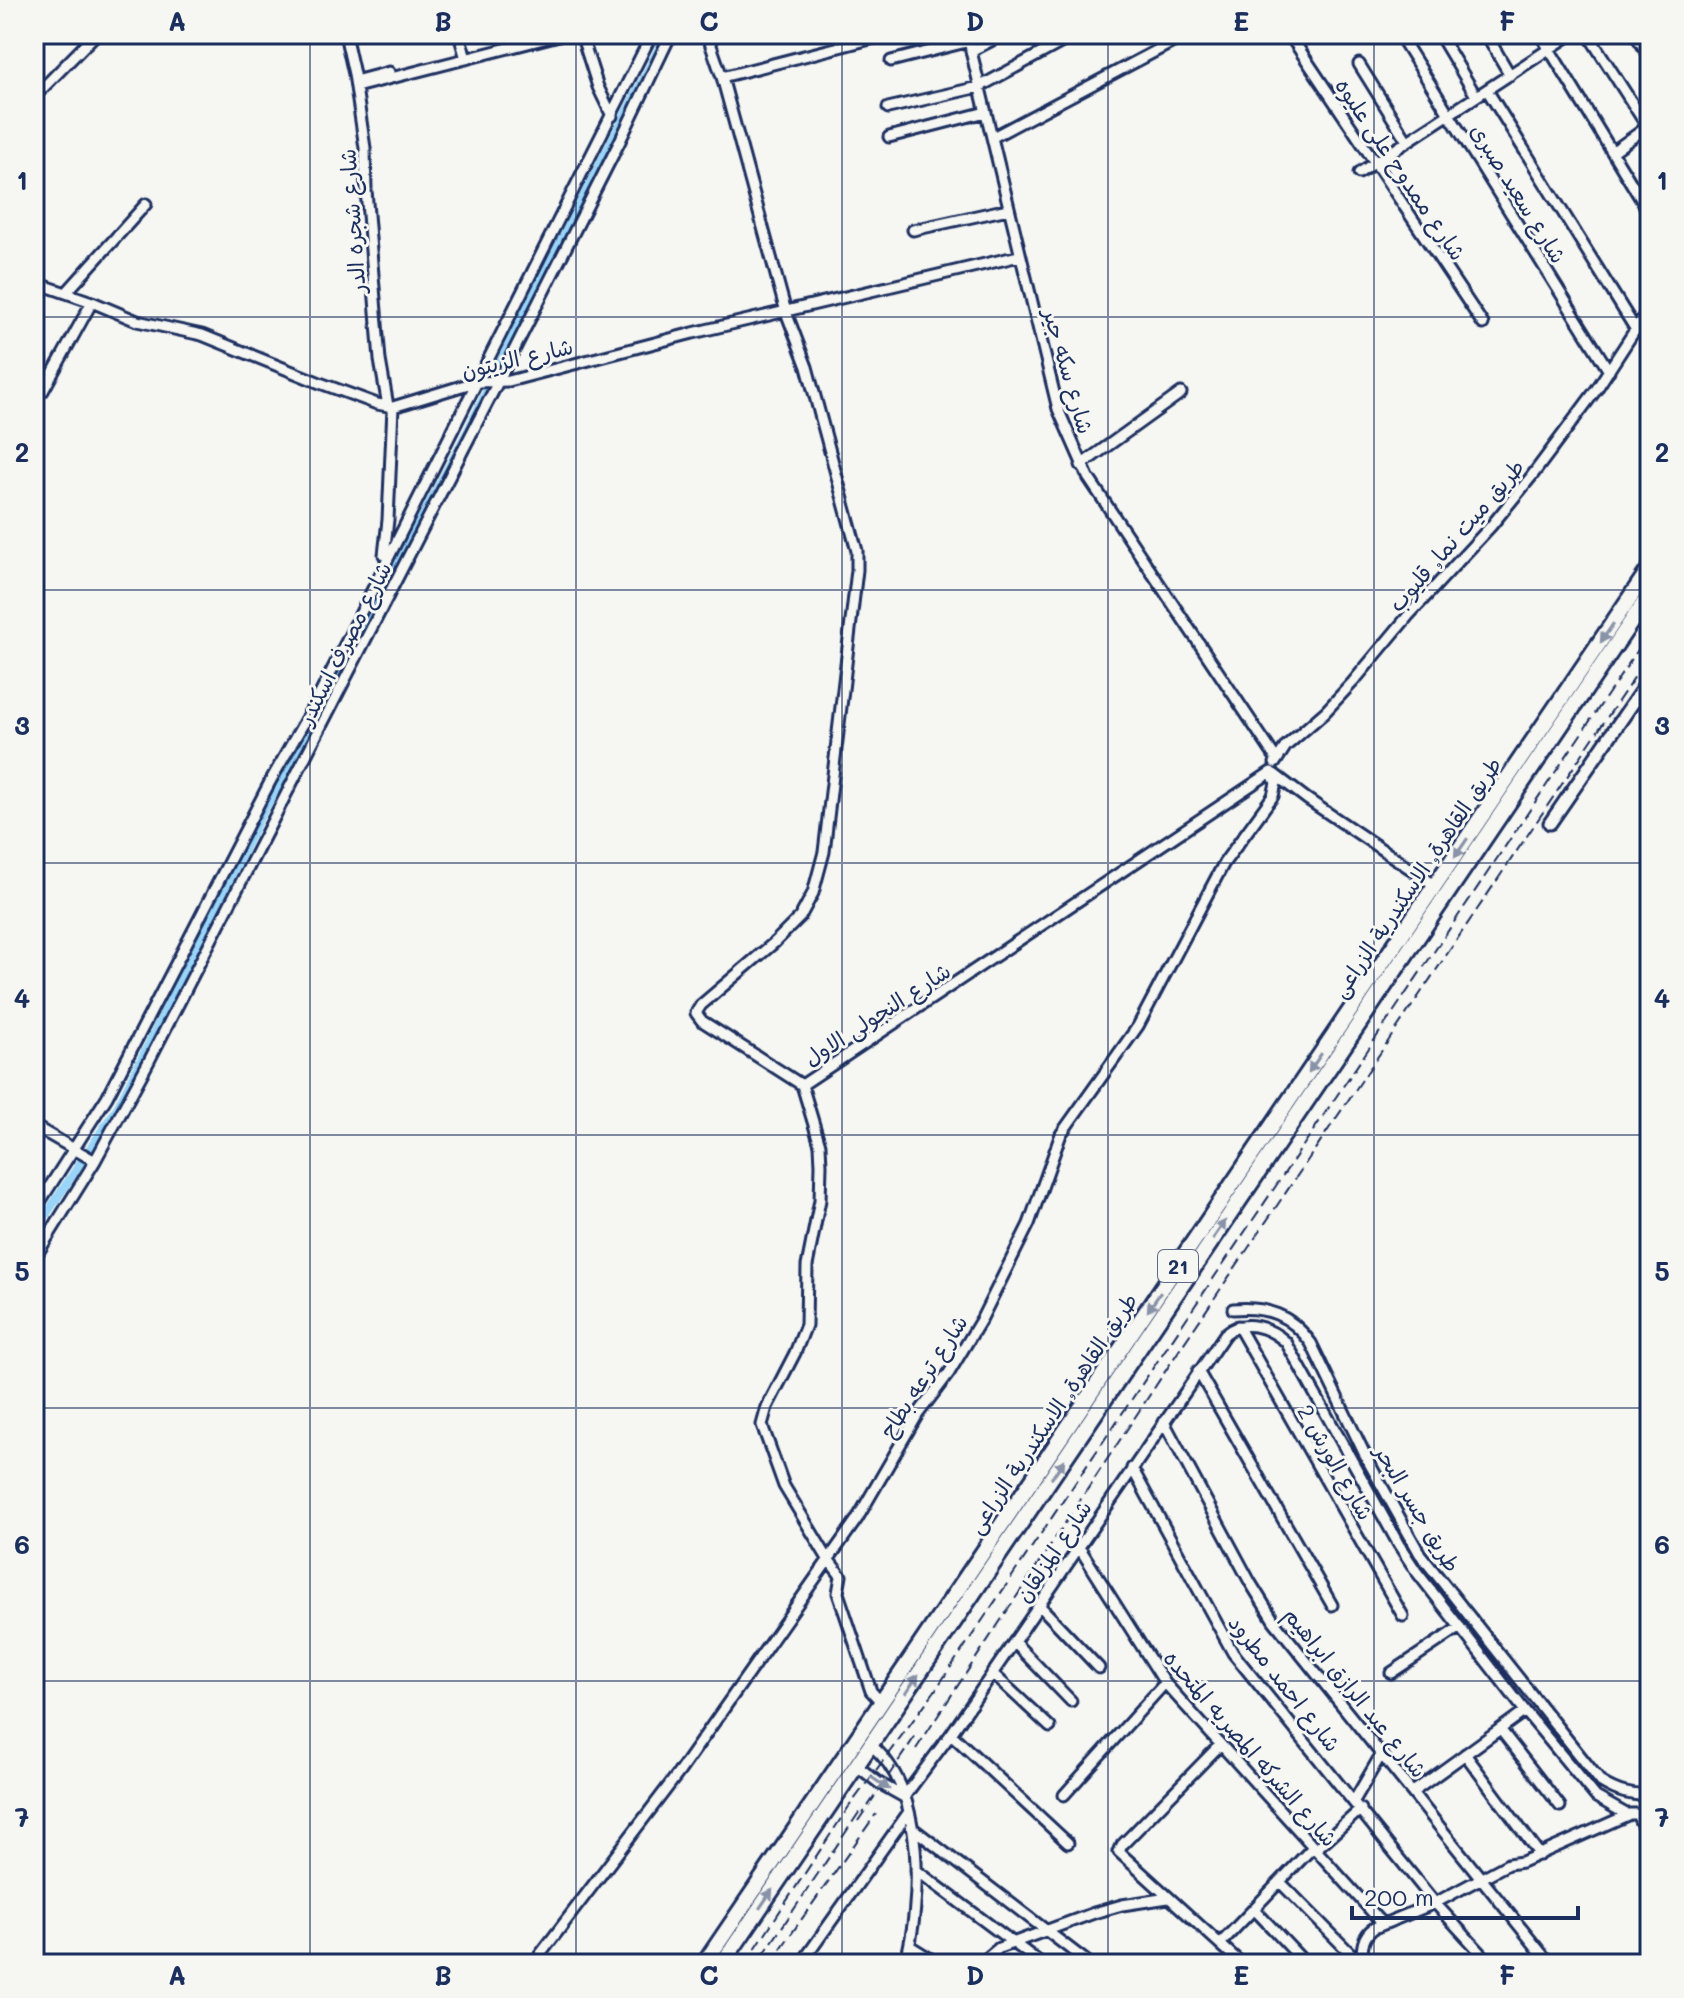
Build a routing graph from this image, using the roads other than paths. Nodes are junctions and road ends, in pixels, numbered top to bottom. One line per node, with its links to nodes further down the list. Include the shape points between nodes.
1 (96, 34): 34 (street)
2 (345, 34): 30 (street, شارع شجره الدر)
3 (459, 34): 24 (street)
4 (540, 34): 24 (street)
5 (563, 34): 24 (street)
6 (581, 34): 38 (street)
7 (652, 34): 38 (street, شارع مصرف اسكندر)
8 (671, 34): 60 (street, شارع مصرف اسكندر)
9 (707, 34): 29 (street)
10 (890, 34): 29 (street)
11 (1004, 34): 22 (street)
12 (1077, 34): 31 (street)
13 (1188, 34): 41 (street)
14 (1289, 34): 44 (street, شارع ممدوح على عليوه)
15 (1399, 34): 37 (street, شارع سعيد صبرى)
16 (1439, 34): 33 (street)
17 (1486, 34): 28 (street)
18 (1540, 34): 23 (street)
19 (1572, 34): 23 (street)
20 (1588, 34): 39 (street)
21 (1635, 34): 25 (street)
22 (970, 42): 26 (street); 31 (street, شارع سكه جير)
23 (1549, 49): 28 (street); 43 (street)
24 (466, 56): 30 (street)
25 (1650, 57)
26 (891, 61)
27 (1359, 64): 42 (street)
28 (1510, 75): 32 (street)
29 (722, 77): 55 (street)
30 (356, 84): 63 (street, شارع شجره الدر, via 380,360)
31 (979, 87): 35 (street); 36 (street, شارع سكه جير)
32 (1487, 90): 33 (street); 57 (street)
33 (1476, 96): 37 (street)
34 (34, 97)
35 (888, 108)
36 (986, 112): 40 (street); 41 (street, شارع سكه جير)
37 (1449, 114): 42 (street); 58 (street, شارع سعيد صبرى)
38 (612, 116): 59 (street, شارع مصرف اسكندر)
39 (1649, 128): 43 (street)
40 (889, 137)
41 (993, 137): 47 (street, شارع سكه جير)
42 (1407, 141): 44 (street)
43 (1612, 152): 48 (street)
44 (1375, 162): 45 (street); 56 (street, شارع ممدوح على عليوه)
45 (1359, 173)
46 (146, 204): 52 (street)
47 (1008, 209): 49 (street); 50 (street, شارع سكه جير)
48 (1650, 214)
49 (913, 230)
50 (1019, 256): 55 (street, شارع الزيتون); 64 (street, شارع سكه جير, via 1058,409)
51 (34, 282): 52 (street)
52 (66, 293): 53 (street)
53 (92, 302): 61 (street); 63 (street, via 137,321 202,335)
54 (1650, 307): 57 (street, طريق ميت نما, قليوب)
55 (786, 312): 60 (street, شارع الزيتون); 73 (street, via 807,367 858,559 824,852 800,917 696,1013)
56 (1483, 324)
57 (1636, 330): 58 (street, طريق ميت نما, قليوب)
58 (1609, 371): 69 (street, طريق ميت نما, قليوب, via 1491,526)
59 (479, 381): 60 (street, شارع الزيتون); 63 (street, شارع الزيتون); 65 (street, شارع مصرف اسكندر)
60 (498, 382): 76 (street, شارع مصرف اسكندر)
61 (43, 391)
62 (1181, 393): 64 (street)
63 (391, 407): 65 (street, شارع شجره الدر)
64 (1081, 465): 69 (street, شارع سكه جير)
65 (382, 565): 75 (street, شارع مصرف اسكندر, via 319,696 107,1097)
66 (1650, 568): 72 (highway, طريق القاهرة, الاسكندرية الزراعى / 21, one-way to 72)
67 (1650, 594): 102 (highway, طريق القاهرة, الاسكندرية الزراعى / 21, one-way to 67)
68 (1650, 678): 71 (main road)
69 (1277, 760): 70 (street, طريق ميت نما, قليوب)
70 (1271, 772): 72 (street); 73 (street, شارع النجولى الاول); 85 (street, شارع ترعه بطاح, via 1276,783 1273,796 1224,863 1138,1026 1061,1134 1029,1224 982,1318)
71 (1550, 823)
72 (1436, 886): 96 (highway, طريق القاهرة, الاسكندرية الزراعى / 21, one-way to 96)
73 (802, 1085): 85 (street, شارع النجولى الاول, via 820,1145 821,1177 807,1266 806,1325 762,1425 784,1486)
74 (34, 1126): 75 (street)
75 (73, 1149): 76 (street); 77 (street, شارع مصرف اسكندر)
76 (95, 1161): 78 (street, شارع مصرف اسكندر)
77 (34, 1211)
78 (34, 1259)
79 (1233, 1309): 108 (street, طريق جسر البحر, via 1278,1313 1302,1331 1368,1461 1438,1579 1595,1776 1615,1791)
80 (1236, 1327): 81 (street, شارع المزلقان); 88 (street, شارع الورش 2); 89 (street, طريق جسر البحر, via 1265,1328 1286,1342 1407,1559)
81 (1198, 1371): 82 (street, شارع المزلقان); 87 (street)
82 (1164, 1422): 83 (street, شارع المزلقان); 103 (street, شارع عبد الرازق ابراهيم, via 1263,1604)
83 (1132, 1468): 84 (street, شارع المزلقان); 110 (street, شارع احمد مطرود, via 1233,1653)
84 (1079, 1547): 86 (street, شارع المزلقان); 94 (street, شارع الشركه المصريه المتحده)
85 (828, 1559): 96 (street, شارع النجولى الاول, via 841,1576 838,1593 871,1691); 131 (street, شارع ترعه بطاح, via 680,1771)
86 (1039, 1605): 90 (street, شارع المزلقان); 91 (street)
87 (1332, 1605)
88 (1403, 1616)
89 (1460, 1627): 93 (street); 97 (street, طريق جسر البحر)
90 (1014, 1642): 92 (street, شارع المزلقان); 95 (street)
91 (1099, 1668)
92 (992, 1673): 98 (street); 100 (street, شارع المزلقان)
93 (1391, 1673)
94 (1165, 1683): 101 (street, شارع الشركه المصريه المتحده); 107 (street)
95 (1071, 1701)
96 (882, 1703): 132 (highway, طريق القاهرة, الاسكندرية الزراعى / 21)
97 (1525, 1711): 99 (street); 114 (street, طريق جسر البحر, via 1596,1797)
98 (1050, 1727)
99 (1500, 1729): 104 (street); 111 (street)
100 (951, 1734): 109 (street, شارع المزلقان); 117 (street)
101 (1220, 1745): 118 (street, شارع الشركه المصريه المتحده); 123 (street, via 1119,1852)
102 (872, 1746): 105 (highway, طريق القاهرة, الاسكندرية الزراعى / 21); 109 (street, via 893,1769)
103 (1382, 1753): 106 (street, شارع عبد الرازق ابراهيم); 110 (street)
104 (1465, 1754): 106 (street); 119 (street)
105 (857, 1766): 109 (street, one-way to 109); 133 (highway, طريق القاهرة, الاسكندرية الزراعى / 21, one-way to 105)
106 (1413, 1792): 121 (street, شارع عبد الرازق ابراهيم)
107 (1064, 1795)
108 (1650, 1795)
109 (904, 1797): 112 (street)
110 (1358, 1805): 118 (street); 124 (street, شارع احمد مطرود)
111 (1560, 1806)
112 (908, 1813): 115 (street); 134 (street)
113 (1650, 1814): 114 (street)
114 (1634, 1815): 116 (street); 119 (street)
115 (911, 1827): 120 (street); 127 (street)
116 (1650, 1842)
117 (1068, 1843)
118 (1314, 1848): 122 (street); 126 (street, شارع الشركه المصريه المتحده)
119 (1540, 1855): 121 (street, via 1508,1864)
120 (916, 1870): 128 (street); 130 (street)
121 (1481, 1880): 124 (street); 144 (street, شارع عبد الرازق ابراهيم)
122 (1280, 1882): 125 (street); 142 (street)
123 (1168, 1898): 127 (street, via 1114,1907); 129 (street)
124 (1435, 1903): 126 (street); 143 (street, شارع احمد مطرود)
125 (1254, 1909): 129 (street); 141 (street)
126 (1383, 1924): 142 (street, via 1364,1938)
127 (1048, 1931): 128 (street); 139 (street)
128 (1013, 1942): 137 (street); 138 (street)
129 (1220, 1944): 140 (street)
130 (910, 1946): 135 (street); 136 (street)
131 (533, 1964)
132 (704, 1964)
133 (722, 1964)
134 (801, 1964)
135 (905, 1964)
136 (939, 1964)
137 (980, 1964)
138 (1042, 1964)
139 (1090, 1964)
140 (1242, 1964)
141 (1306, 1964)
142 (1362, 1964)
143 (1491, 1964)
144 (1550, 1964)

